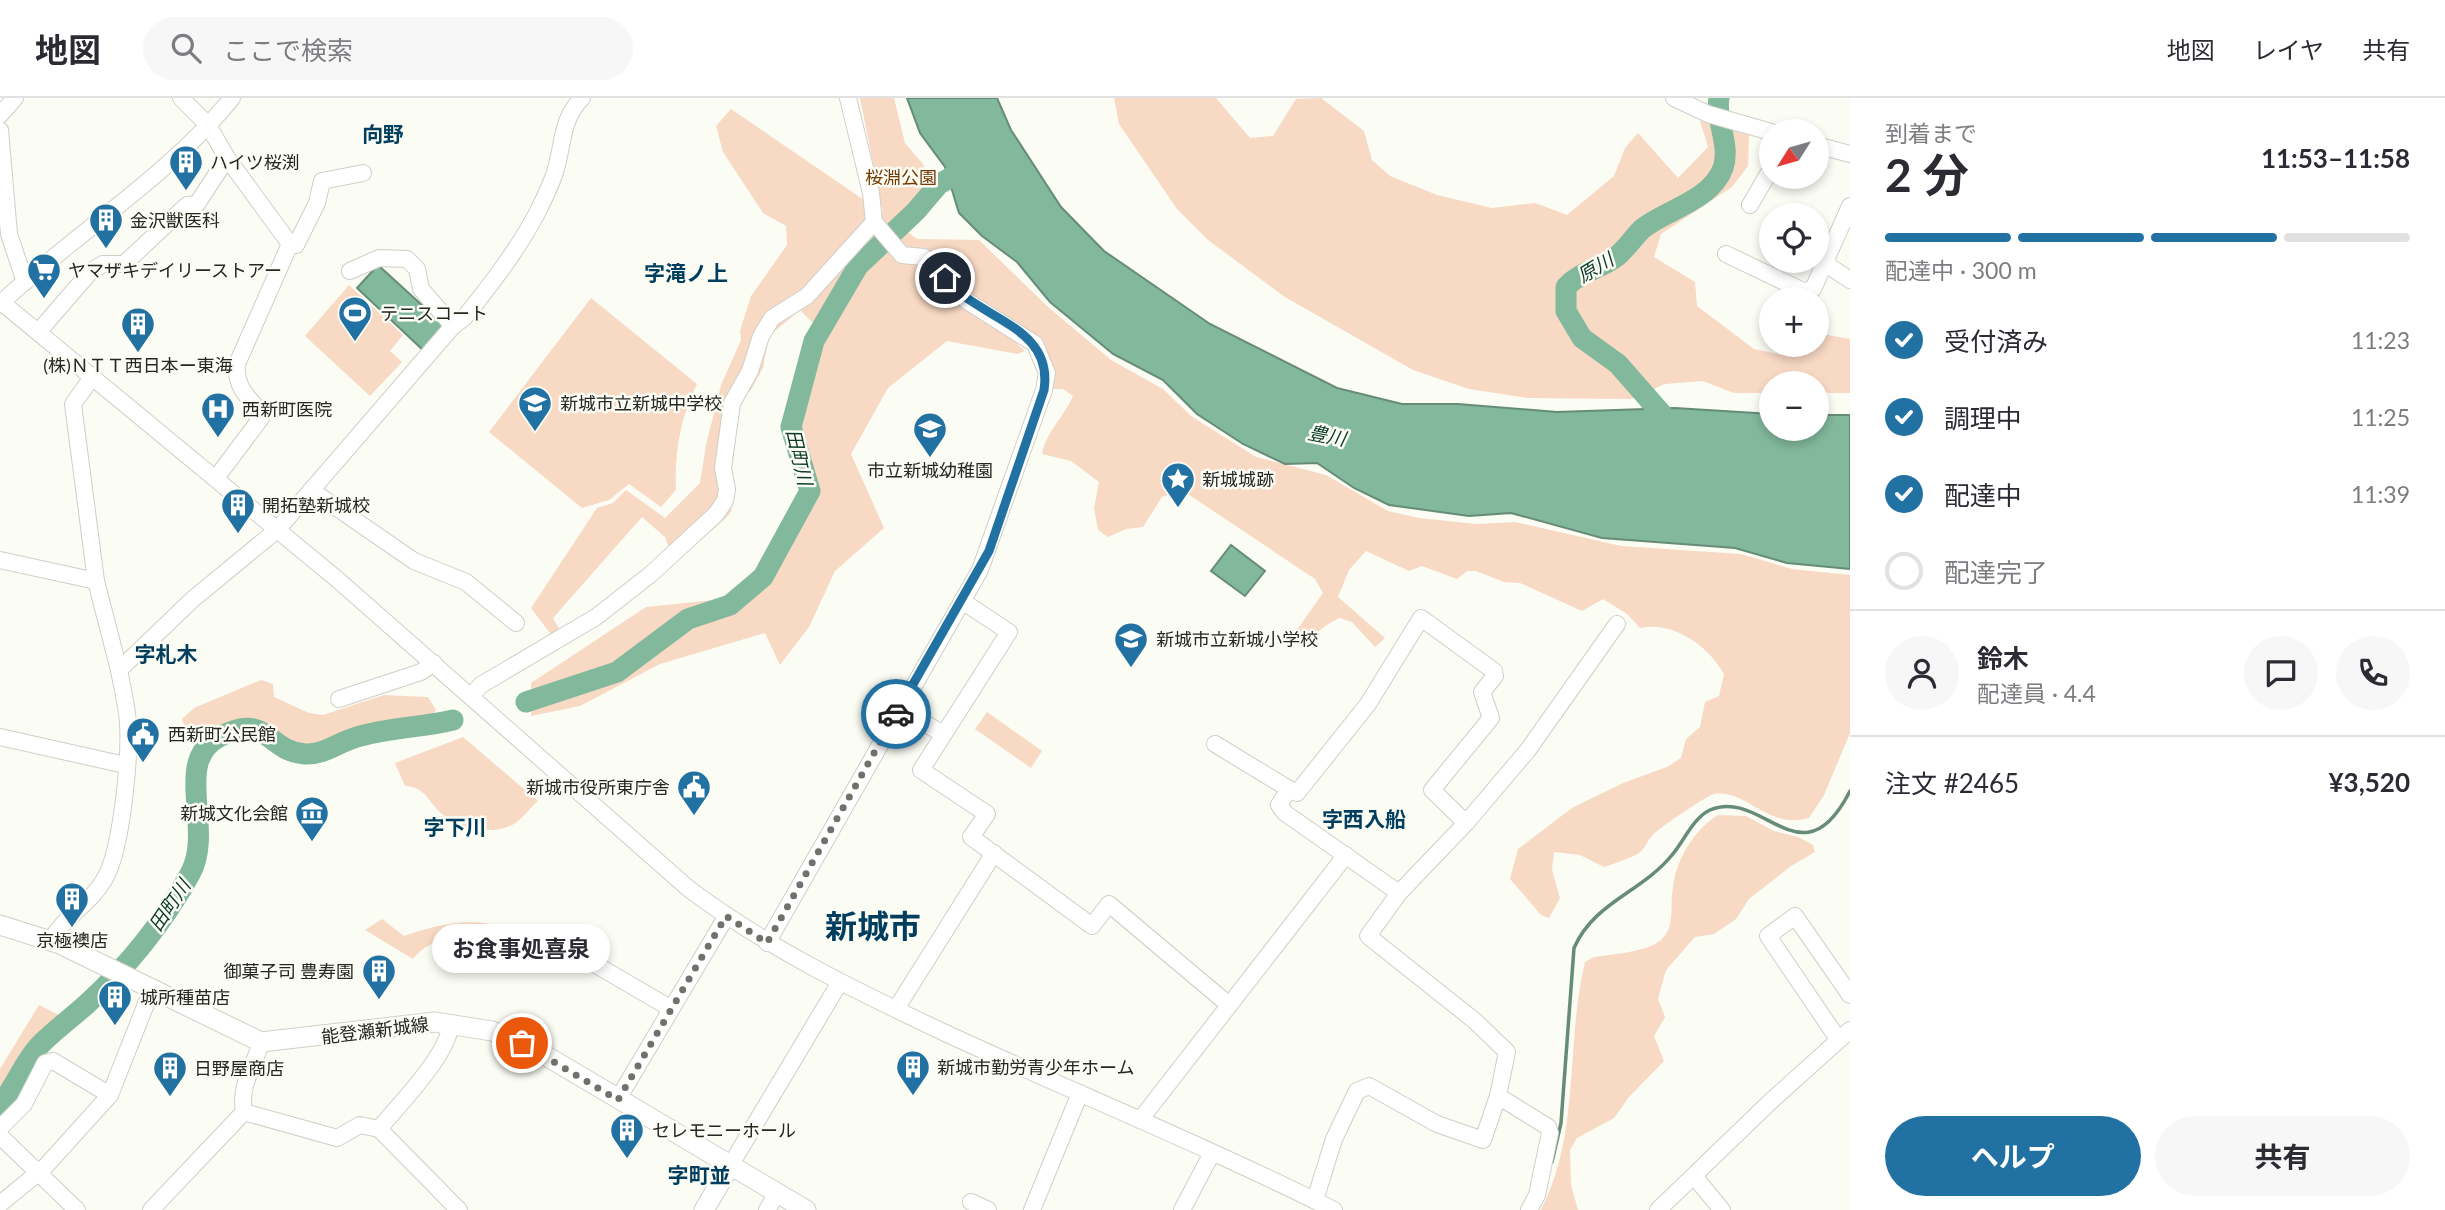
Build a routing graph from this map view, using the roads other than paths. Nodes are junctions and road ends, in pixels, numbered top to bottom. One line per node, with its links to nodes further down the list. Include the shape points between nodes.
1 (15, 98): 7 (street)
2 (181, 98): 8 (street)
3 (232, 98): 8 (street)
4 (582, 98): 30 (street, via 564,125 556,169 537,212 499,273)
5 (848, 98): 18 (street)
6 (1674, 98): 9 (street, via 1708,114)
7 (0, 115)
8 (208, 125): 13 (street); 28 (street)
9 (1759, 129)
10 (0, 130): 28 (street, via 9,234)
11 (1829, 148): 12 (street)
12 (1850, 154)
13 (228, 158): 19 (street); 31 (street, via 197,204 187,205 124,264 103,264 91,271)
14 (363, 173): 19 (street, via 322,181 296,245)
15 (1759, 189): 16 (street)
16 (1750, 205)
17 (1850, 206): 21 (street)
18 (883, 233): 38 (street, via 907,257 924,257 967,301 1035,344 1047,373 989,551); 43 (street, via 807,296 772,318 761,336 750,371 732,403 723,468 727,489 716,514 596,617)
19 (289, 244): 33 (street, via 237,364 240,388 261,418)
20 (1726, 254): 23 (street)
21 (1829, 257)
22 (1829, 266): 27 (street)
23 (1759, 270)
24 (350, 271): 30 (street, via 379,258 407,258 417,269 421,289)
25 (1766, 273): 26 (street, via 1803,291 1814,289)
26 (1822, 273)
27 (1850, 280)
28 (25, 282): 29 (street)
29 (1, 302): 31 (street)
30 (453, 326): 34 (street)
31 (39, 331): 32 (street)
32 (93, 376): 33 (street); 37 (street, via 74,404)
33 (216, 478): 35 (street)
34 (311, 491): 35 (street); 39 (street, via 414,561 466,582)
35 (277, 530): 41 (street); 42 (street, via 193,599)
36 (0, 560): 37 (street)
37 (96, 581): 42 (street)
38 (962, 601): 45 (street); 46 (street, via 1009,632)
39 (516, 623)
40 (1617, 624): 51 (street, via 1528,750)
41 (434, 663): 43 (street); 44 (street, via 421,672)
42 (119, 670): 49 (street, via 128,722)
43 (471, 695): 55 (street, via 689,889)
44 (339, 699)
45 (899, 708): 46 (street); 58 (street)
46 (943, 734): 52 (street, via 921,770 987,814 971,836)
47 (0, 737): 49 (street)
48 (1215, 744): 50 (street)
49 (125, 765): 57 (street, via 120,820 104,880)
50 (1289, 789): 51 (street, via 1297,793 1368,704 1421,618 1496,676 1482,692 1491,718 1432,790); 53 (street, via 1279,805 1285,813)
51 (1466, 824): 54 (street)
52 (994, 853): 63 (street, via 1092,926 1109,904); 65 (street)
53 (1346, 855): 54 (street); 63 (street)
54 (1399, 893): 71 (street, via 1368,936 1507,1052)
55 (726, 916): 58 (street); 64 (street)
56 (0, 925): 57 (main road)
57 (51, 940): 61 (main road)
58 (767, 943): 60 (street)
59 (574, 952): 64 (street)
60 (840, 982): 65 (street); 79 (street)
61 (152, 989): 68 (main road); 70 (street)
62 (1850, 995): 67 (street, via 1795,916 1768,936)
63 (1229, 1005): 74 (street)
64 (670, 1008): 72 (street)
65 (895, 1009): 69 (street)
66 (451, 1023): 68 (main road, 能登瀬新城線, via 415,1023); 72 (main road, 能登瀬新城線, via 522,1043); 76 (street, via 450,1034 424,1073)
67 (1844, 1035): 81 (street)
68 (261, 1042): 73 (street, via 244,1083)
69 (1080, 1093): 74 (street); 92 (street)
70 (110, 1095): 75 (street, via 53,1062 45,1063 24,1104); 80 (street)
71 (1498, 1096): 82 (street, via 1483,1140 1437,1124 1369,1086 1357,1091 1334,1139); 95 (street, via 1548,1127 1550,1133 1537,1195)
72 (618, 1100): 79 (main road, 能登瀬新城線)
73 (244, 1112): 76 (street, via 337,1138 360,1125); 87 (street)
74 (1140, 1120): 78 (street)
75 (0, 1128)
76 (379, 1129): 88 (street)
77 (0, 1136): 80 (street)
78 (1212, 1153): 82 (street); 93 (street)
79 (730, 1166): 83 (main road, 能登瀬新城線); 89 (main road)
80 (38, 1173): 85 (street); 86 (street)
81 (1694, 1176): 96 (street); 97 (street)
82 (1315, 1200): 94 (street)
83 (772, 1202): 90 (main road, 能登瀬新城線)
84 (971, 1202): 91 (street)
85 (0, 1204)
86 (70, 1208)
87 (151, 1210)
88 (459, 1210)
89 (704, 1210)
90 (806, 1210)
91 (988, 1210)
92 (1032, 1210)
93 (1182, 1210)
94 (1334, 1210)
95 (1529, 1210)
96 (1658, 1210)
97 (1722, 1210)

